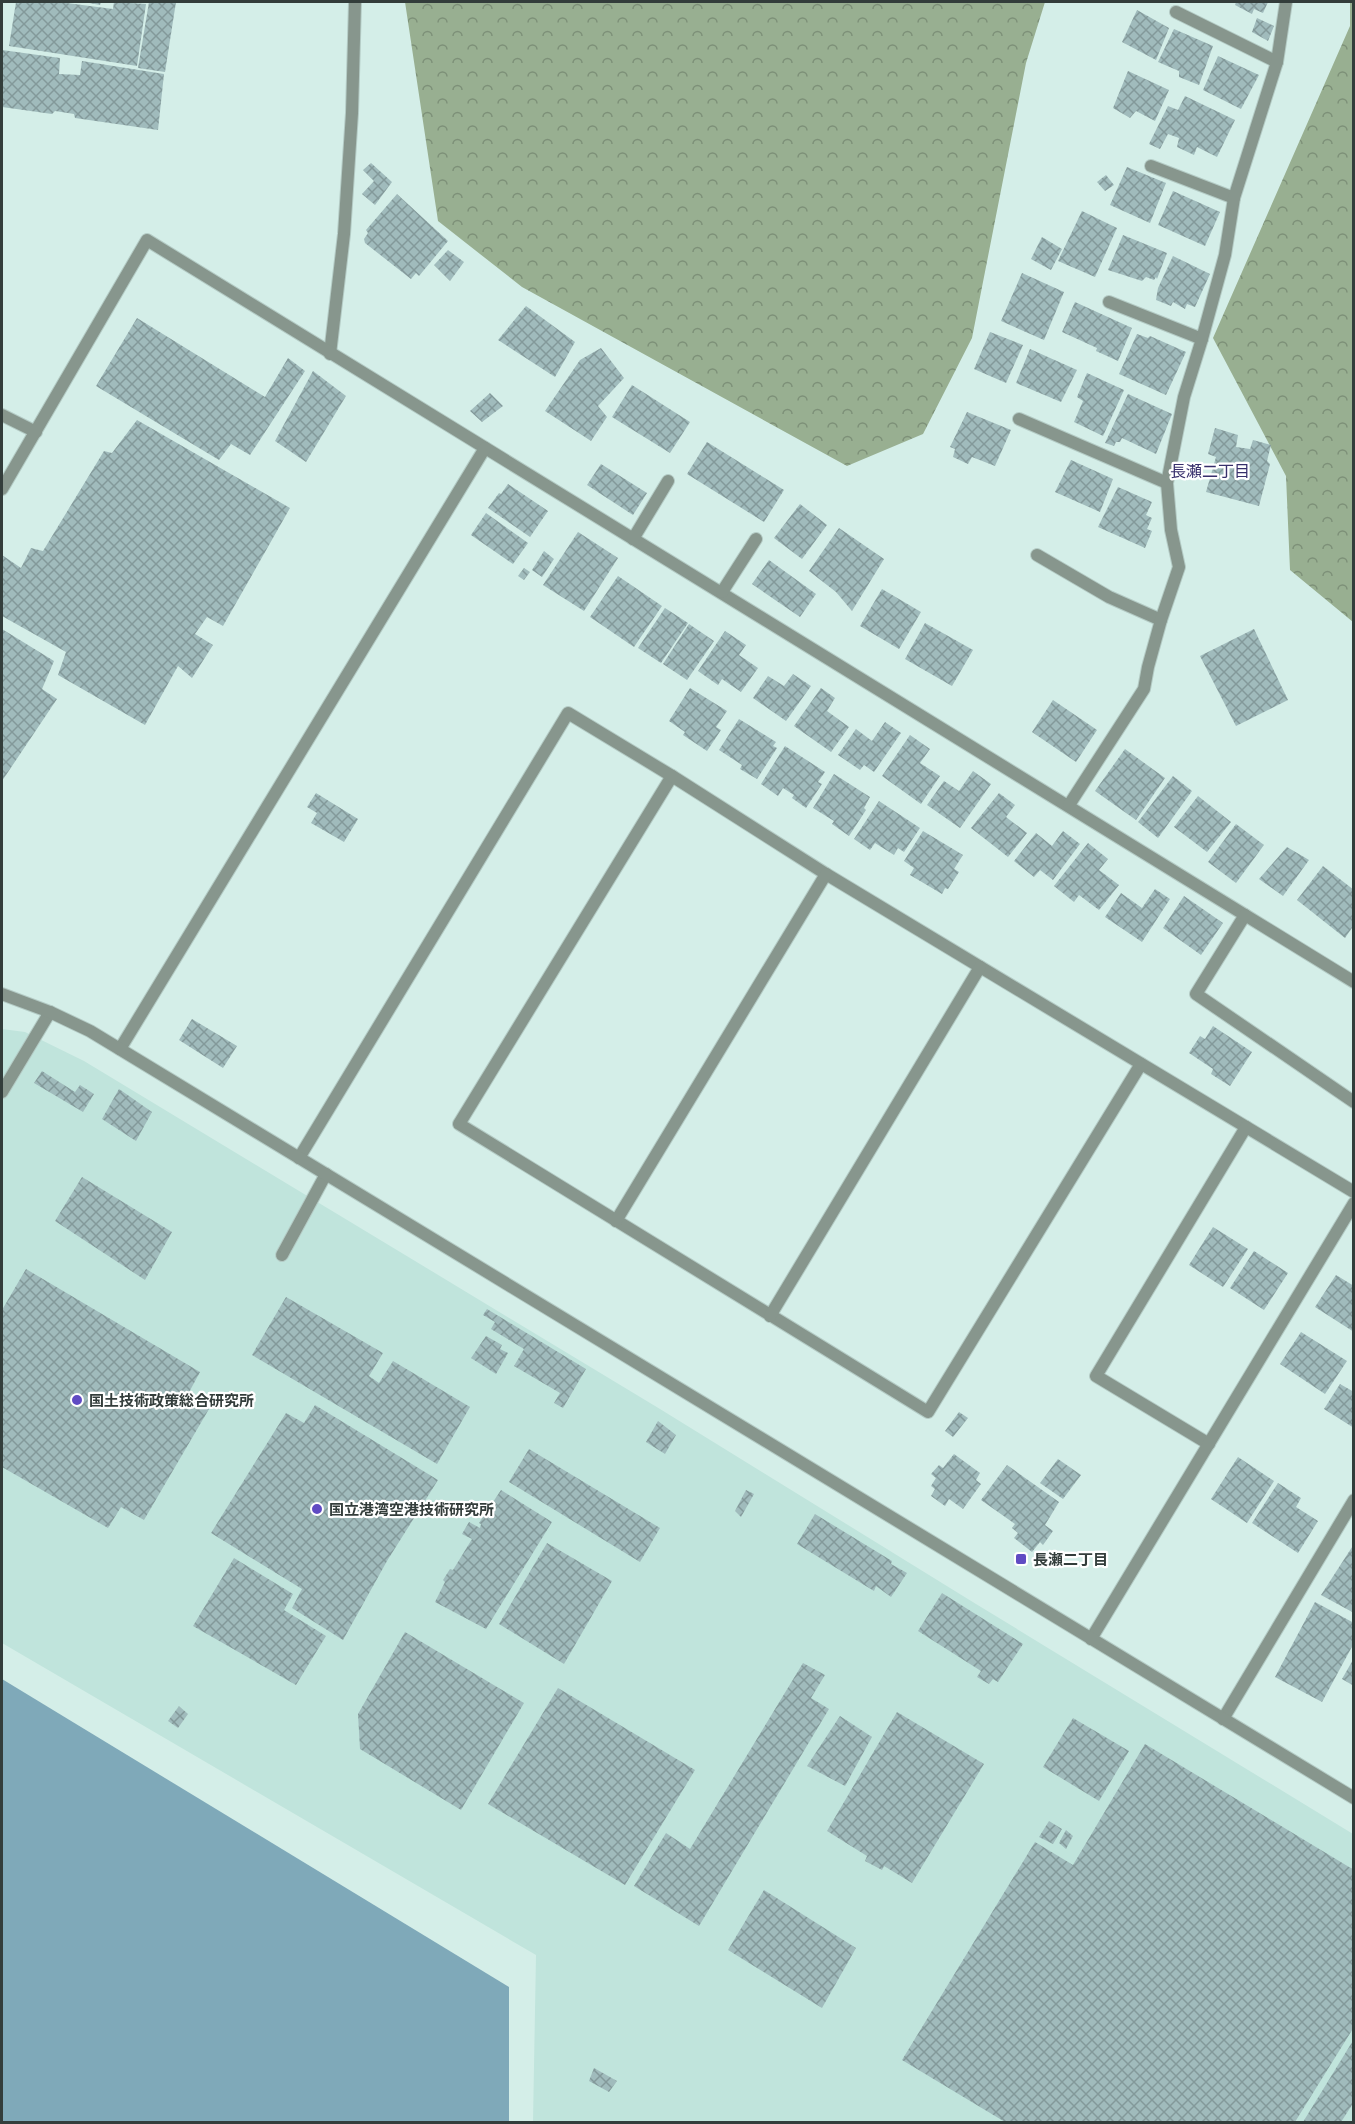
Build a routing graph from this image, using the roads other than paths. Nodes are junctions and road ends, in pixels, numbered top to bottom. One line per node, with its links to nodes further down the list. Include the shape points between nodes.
1 (355, 2): 9 (street, via 344,234)
2 (1286, 2): 4 (street)
3 (1176, 12): 4 (street)
4 (1277, 62): 6 (street)
5 (1151, 166): 6 (street)
6 (1234, 198): 8 (street, via 1225,255)
7 (1109, 302): 8 (street)
8 (1203, 339): 15 (street, via 1184,397)
9 (330, 354): 12 (street, via 147,240); 13 (street)
10 (2, 415): 12 (street)
11 (1019, 419): 15 (street)
12 (36, 432): 16 (street)
13 (485, 448): 17 (street); 30 (street)
14 (668, 482): 17 (street)
15 (1167, 483): 21 (street, via 1179,567)
16 (2, 489)
17 (633, 539): 20 (street)
18 (756, 539): 20 (street)
19 (1037, 555): 21 (street, via 1109,597)
20 (722, 592): 23 (street)
21 (1161, 620): 23 (street, via 1144,689)
22 (672, 776): 24 (street); 35 (street, via 568,713); 39 (street, via 459,1124)
23 (1069, 804): 25 (street)
24 (826, 874): 26 (street); 39 (street)
25 (1245, 915): 27 (street); 33 (street, via 1196,994)
26 (980, 967): 31 (street); 41 (street)
27 (1353, 982)
28 (2, 994): 29 (street)
29 (50, 1012): 30 (street); 32 (street)
30 (120, 1049): 35 (street)
31 (1141, 1064): 34 (street); 41 (street, via 928,1412)
32 (2, 1092)
33 (1353, 1102)
34 (1246, 1127): 37 (street); 42 (street, via 1096,1376)
35 (299, 1158): 36 (street)
36 (326, 1174): 40 (street); 44 (street)
37 (1353, 1192)
38 (1353, 1203): 42 (street)
39 (616, 1221): 41 (street)
40 (282, 1255)
41 (771, 1316)
42 (1209, 1443): 44 (street)
43 (1353, 1500): 45 (street)
44 (1091, 1638): 45 (street)
45 (1223, 1719): 46 (street)
46 (1352, 1795)

